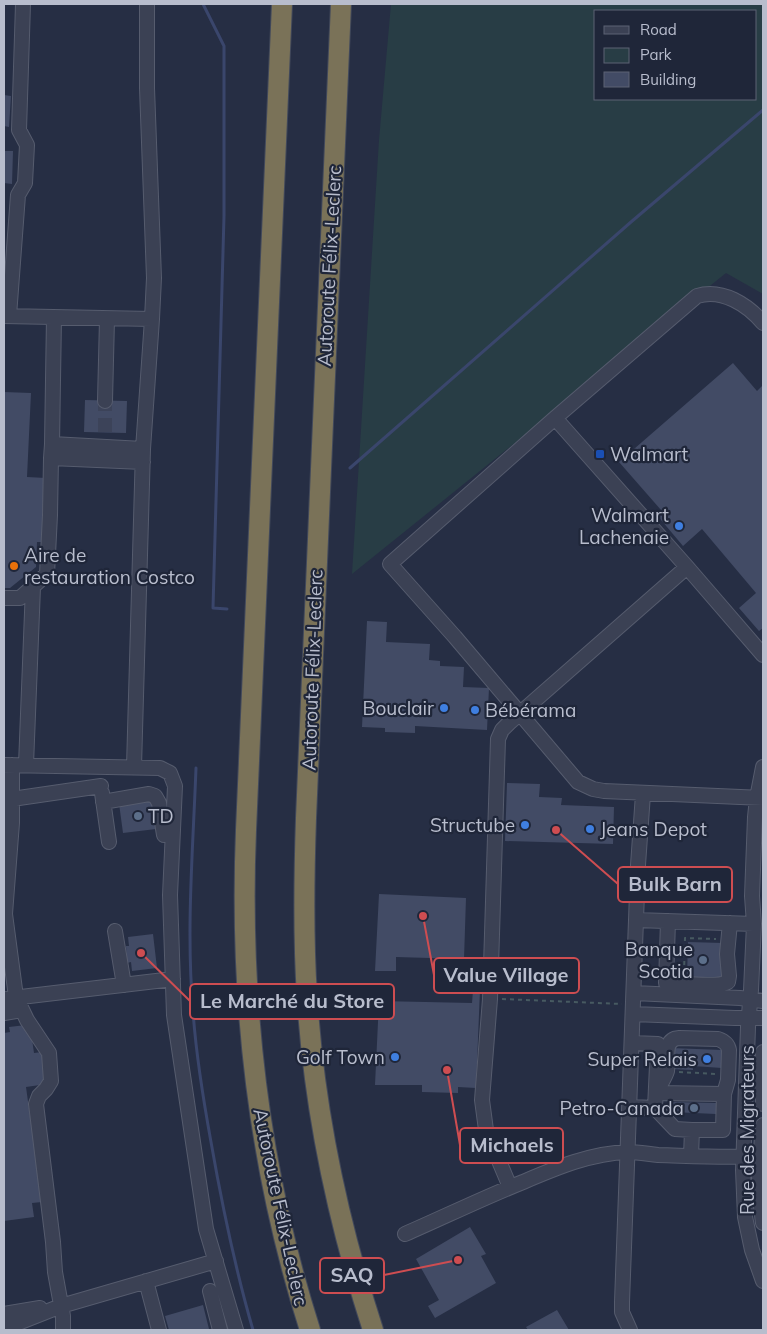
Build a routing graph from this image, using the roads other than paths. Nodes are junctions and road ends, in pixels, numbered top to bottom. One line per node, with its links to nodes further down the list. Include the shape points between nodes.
1 (23, 4): 7 (street, via 19,130 27,146 25,183 18,196)
2 (148, 4): 10 (street, via 146,88 154,278)
3 (282, 4): 65 (highway, Autoroute Félix-Leclerc, via 244,932 247,995 264,1143)
4 (341, 4): 6 (highway, Autoroute Félix-Leclerc)
5 (347, 4): 6 (highway)
6 (338, 55): 78 (highway, Autoroute Félix-Leclerc, via 304,931 311,1043 324,1137 347,1242)
7 (6, 316): 8 (street)
8 (54, 317): 9 (street); 14 (street)
9 (107, 318): 10 (street); 12 (street)
10 (152, 320): 15 (street)
11 (763, 323): 13 (street, via 744,305 731,299 717,295 697,296)
12 (105, 401)
13 (555, 418): 17 (street); 21 (street, via 390,564)
14 (52, 444): 15 (street, via 104,439); 16 (street)
15 (143, 455): 16 (street); 25 (street)
16 (51, 458): 18 (street, via 47,574)
17 (687, 567): 20 (street); 21 (street)
18 (33, 587): 19 (street, via 20,598); 23 (street)
19 (4, 598)
20 (763, 655)
21 (520, 713): 28 (street, via 578,782 593,789); 61 (street, via 502,730 498,739 490,999 482,1100 486,1130)
22 (8, 765): 23 (street); 30 (street)
23 (26, 765): 24 (street)
24 (102, 766): 25 (street); 27 (street)
25 (134, 767): 39 (street, via 160,768 170,773 175,786 170,895)
26 (763, 767): 29 (street, Rue des Migrateurs)
27 (101, 786): 30 (street); 31 (street)
28 (642, 794): 29 (street); 34 (street)
29 (760, 798): 37 (street, Rue des Migrateurs, via 755,817)
30 (12, 799): 41 (street, via 5,914)
31 (103, 802): 32 (street, via 149,794 156,796 160,803); 33 (street)
32 (164, 835)
33 (109, 842)
34 (636, 920): 35 (street); 43 (street)
35 (668, 921): 36 (street); 36 (street, via 666,983 722,985 728,982 729,976)
36 (730, 923): 37 (street)
37 (754, 924): 42 (street, Rue des Migrateurs)
38 (115, 931): 40 (street)
39 (173, 979): 40 (street); 64 (street, via 174,1015 206,1228)
40 (124, 985): 41 (street)
41 (10, 998): 44 (street)
42 (757, 1000): 43 (street); 46 (street, Rue des Migrateurs)
43 (631, 1004): 46 (street); 48 (street)
44 (22, 1010): 45 (street); 69 (street, via 49,1053 51,1081 36,1104)
45 (4, 1013)
46 (748, 1018): 47 (street); 60 (street, Rue des Migrateurs)
47 (763, 1018)
48 (632, 1043): 50 (street, via 658,1044); 53 (street)
49 (763, 1052): 52 (street, Rue des Migrateurs)
50 (656, 1093): 51 (street); 51 (street, via 667,1072 668,1044 679,1038 718,1039 727,1044 728,1080); 54 (street)
51 (724, 1094): 56 (street, via 723,1130)
52 (763, 1104)
53 (630, 1107): 54 (street); 57 (street)
54 (656, 1108): 56 (street, via 675,1129)
55 (763, 1125): 59 (street, Rue des Migrateurs)
56 (692, 1130): 58 (street)
57 (629, 1152): 58 (street); 61 (street, via 576,1161); 79 (street, via 622,1312)
58 (691, 1156): 60 (street)
59 (761, 1156): 60 (street); 62 (street, Rue des Migrateurs, via 759,1181)
60 (743, 1157): 67 (street, Rue des Migrateurs, via 745,1218)
61 (510, 1187): 63 (street)
62 (763, 1223)
63 (405, 1234)
64 (216, 1261): 66 (street); 75 (street)
65 (292, 1270): 76 (highway); 77 (highway, Autoroute Félix-Leclerc)
66 (146, 1280): 69 (street); 73 (street)
67 (763, 1281)
68 (210, 1291): 74 (street)
69 (61, 1306): 70 (street); 71 (street); 72 (street)
70 (4, 1314)
71 (4, 1328)
72 (63, 1330)
73 (159, 1330)
74 (220, 1330)
75 (236, 1330)
76 (306, 1330)
77 (310, 1330)
78 (373, 1330)
79 (630, 1330)

